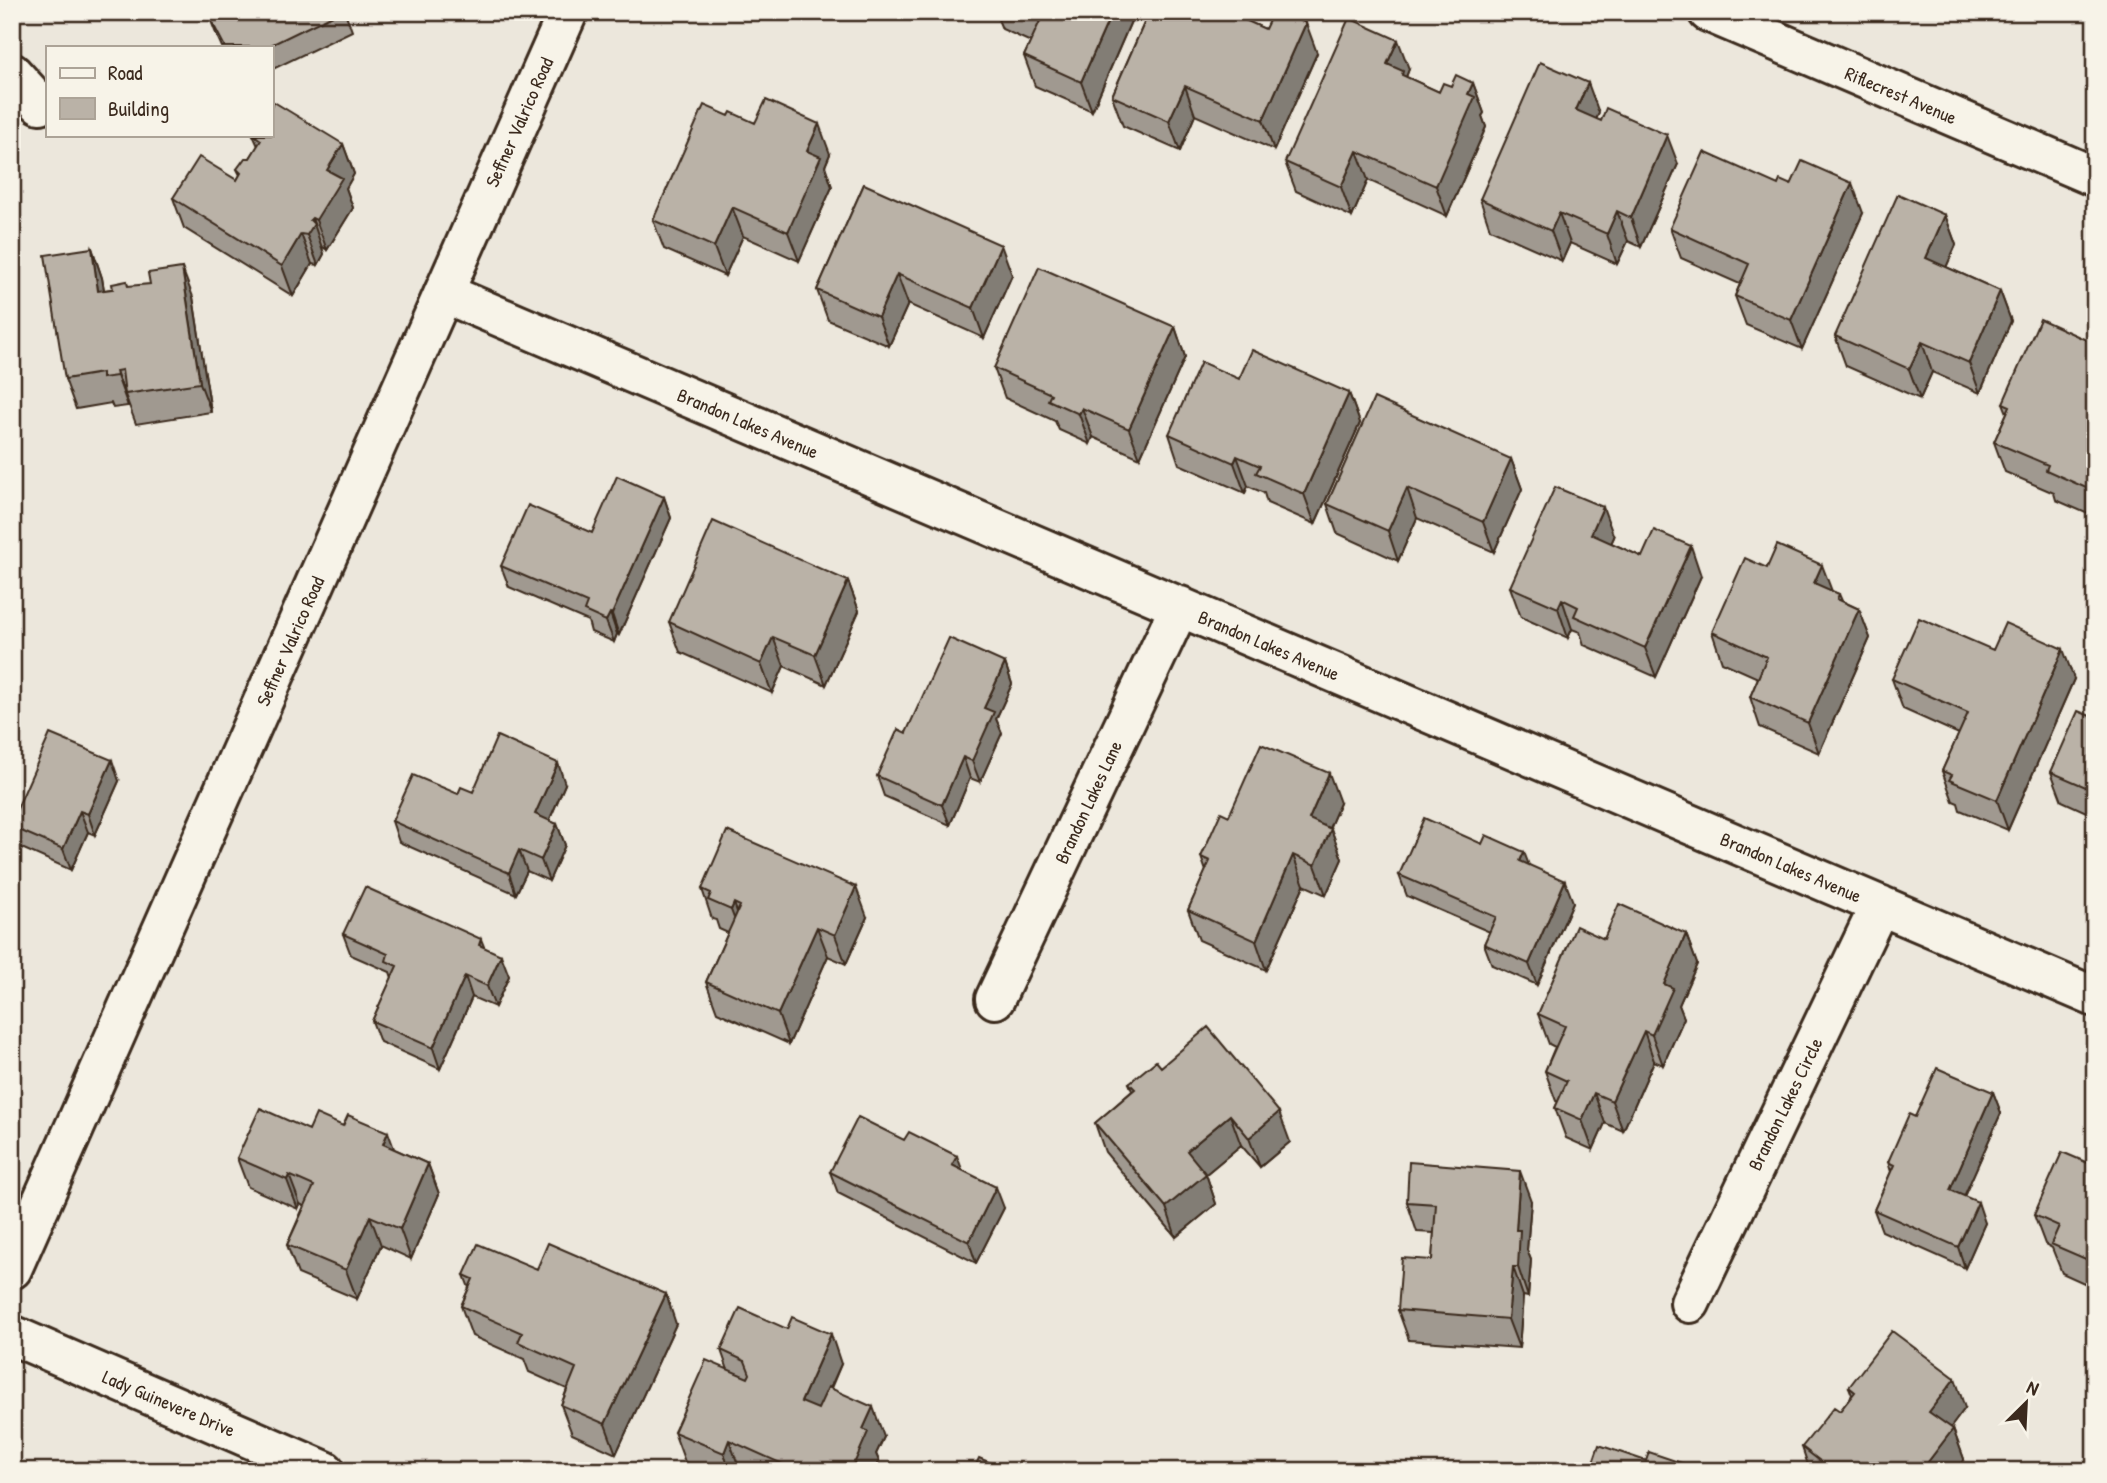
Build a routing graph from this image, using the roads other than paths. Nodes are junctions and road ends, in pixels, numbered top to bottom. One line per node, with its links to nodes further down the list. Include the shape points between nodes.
1 (568, 12): 6 (street, Seffner Valrico Road)
2 (1708, 12): 5 (street, Riflecrest Avenue)
3 (12, 73): 4 (street)
4 (40, 104)
5 (2095, 177)
6 (444, 293): 7 (street, Brandon Lakes Avenue); 11 (street, Seffner Valrico Road)
7 (1180, 606): 8 (street, Brandon Lakes Avenue); 10 (street, Brandon Lakes Lane)
8 (1880, 905): 9 (street, Brandon Lakes Avenue); 12 (street, Brandon Lakes Circle)
9 (2095, 997)
10 (995, 999)
11 (12, 1269)
12 (1690, 1303)
13 (12, 1335): 14 (street, Lady Guinevere Drive)
14 (325, 1471)

